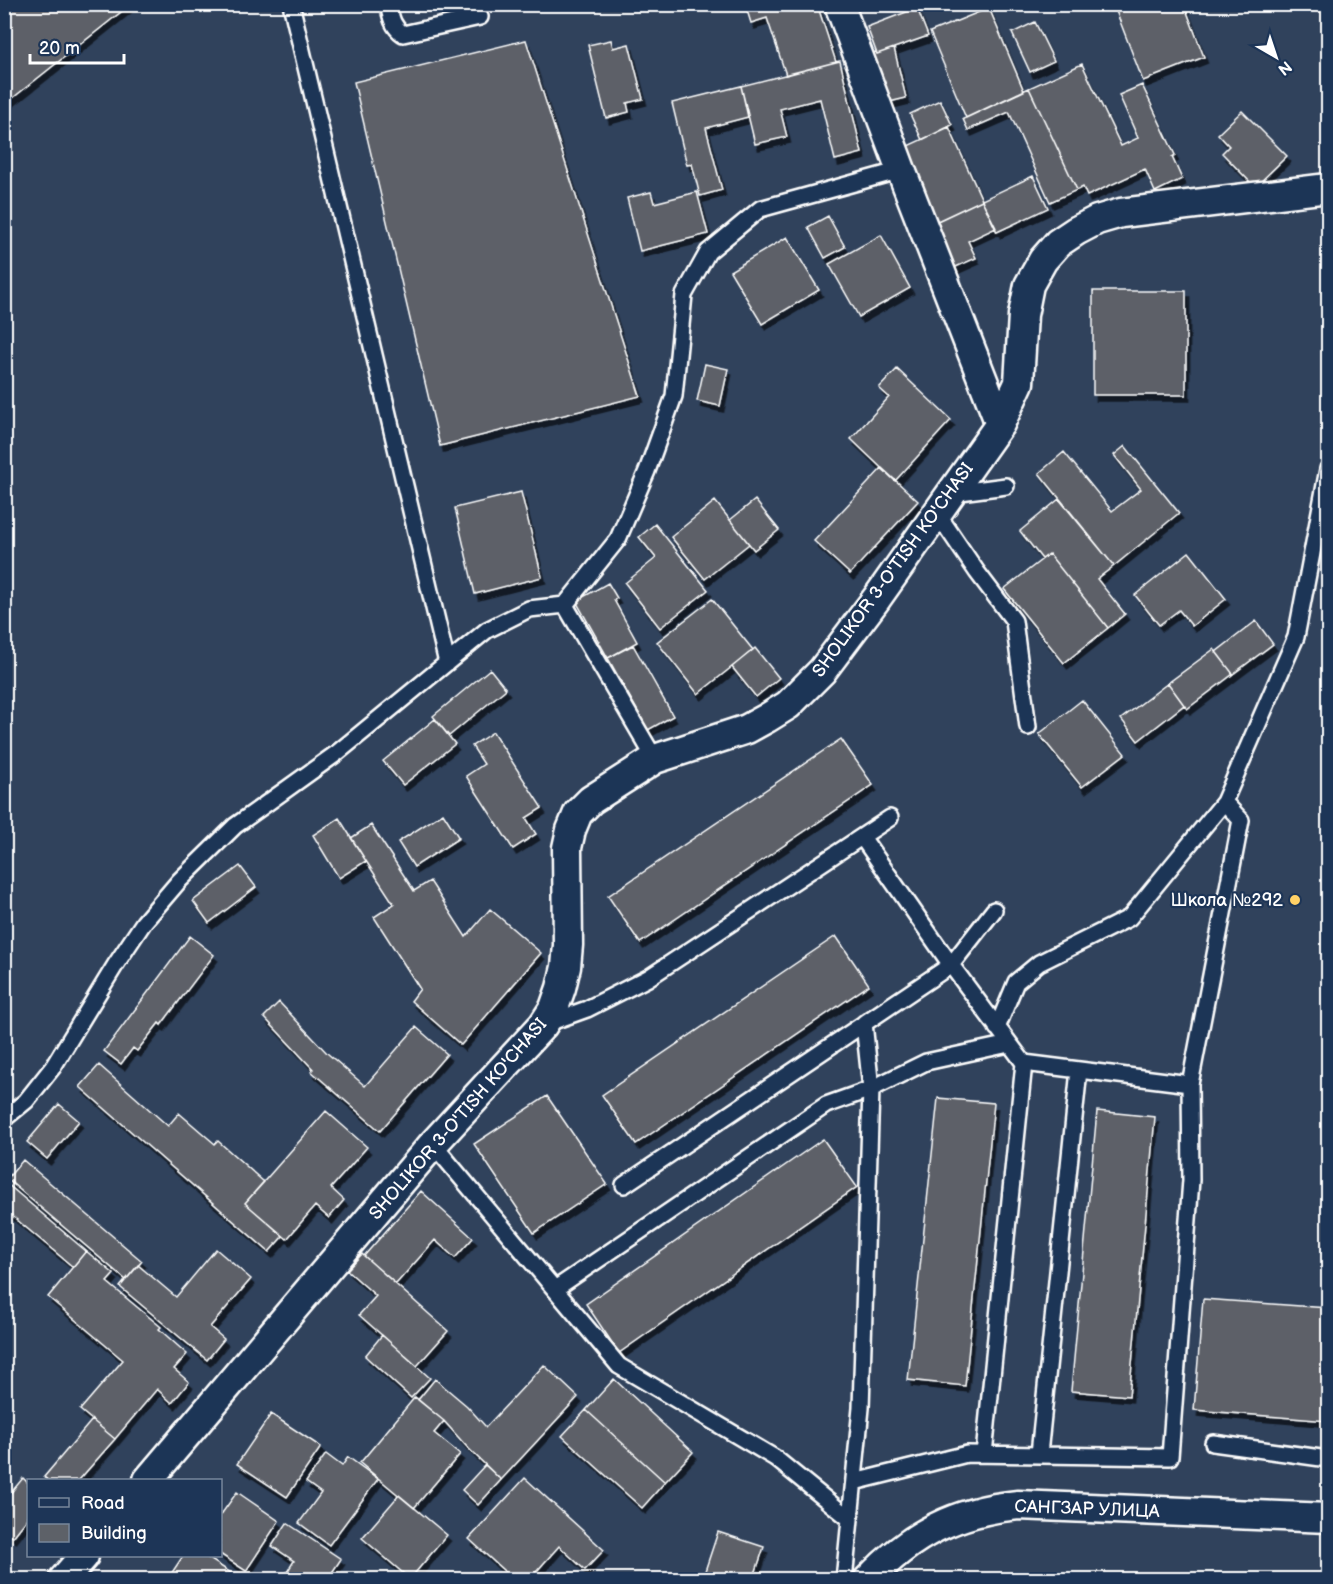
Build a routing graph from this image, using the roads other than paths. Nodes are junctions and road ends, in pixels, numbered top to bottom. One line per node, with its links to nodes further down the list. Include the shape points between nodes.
1 (291, 4): 12 (lane)
2 (388, 4): 4 (lane, via 392,21 403,34)
3 (839, 4): 5 (street)
4 (480, 17)
5 (901, 170): 7 (street); 11 (lane, via 760,209 708,252 684,295 674,396 647,471 618,538)
6 (1329, 188): 7 (street, SHOLIKOR 3-O'TISH KO'CHASI, via 1120,213 1098,220 1058,243 1029,285 1023,315 1020,382)
7 (1000, 424): 10 (street, SHOLIKOR 3-O'TISH KO'CHASI)
8 (1328, 469): 15 (lane, via 1296,637)
9 (1006, 486): 10 (lane)
10 (944, 503): 13 (lane, via 977,572 1014,621); 14 (street, SHOLIKOR 3-O'TISH KO'CHASI, via 822,671 788,705 747,729)
11 (565, 605): 12 (lane, via 529,609 487,630); 14 (lane)
12 (447, 663): 28 (lane, via 337,753 235,826 179,881 144,922 53,1066 26,1101)
13 (1028, 726)
14 (655, 759): 21 (street, SHOLIKOR 3-O'TISH KO'CHASI, via 591,800 574,821 567,848 566,967 554,1008)
15 (1224, 802): 22 (lane, via 1130,918 1039,963 1016,982); 26 (lane, via 1241,820)
16 (890, 818): 17 (lane)
17 (862, 837): 19 (lane); 21 (lane, via 648,978)
18 (994, 910): 19 (lane)
19 (951, 965): 20 (lane); 22 (lane)
20 (864, 1023): 27 (lane); 30 (lane)
21 (543, 1026): 29 (street, SHOLIKOR 3-O'TISH KO'CHASI)
22 (997, 1028): 23 (lane)
23 (1009, 1044): 24 (lane); 27 (lane, via 926,1062)
24 (1023, 1063): 25 (lane); 33 (lane)
25 (1079, 1070): 26 (lane); 34 (lane)
26 (1190, 1084): 34 (lane, via 1191,1180 1170,1457)
27 (871, 1089): 31 (lane, via 826,1105); 37 (lane, via 861,1408)
28 (4, 1119)
29 (434, 1144): 31 (lane); 36 (street, SHOLIKOR 3-O'TISH KO'CHASI)
30 (624, 1185)
31 (555, 1289): 39 (lane, via 620,1366 775,1458)
32 (1213, 1443): 35 (lane)
33 (984, 1454): 34 (lane); 37 (lane, via 967,1454)
34 (1039, 1455)
35 (1329, 1459)
36 (149, 1479)
37 (854, 1482): 39 (lane)
38 (1329, 1518): 43 (street, САНГЗАР УЛИЦА, via 1018,1505 989,1508 935,1527 888,1559)
39 (850, 1519): 42 (lane)
40 (83, 1557): 41 (street)
41 (63, 1580)
42 (844, 1580)
43 (868, 1580)

